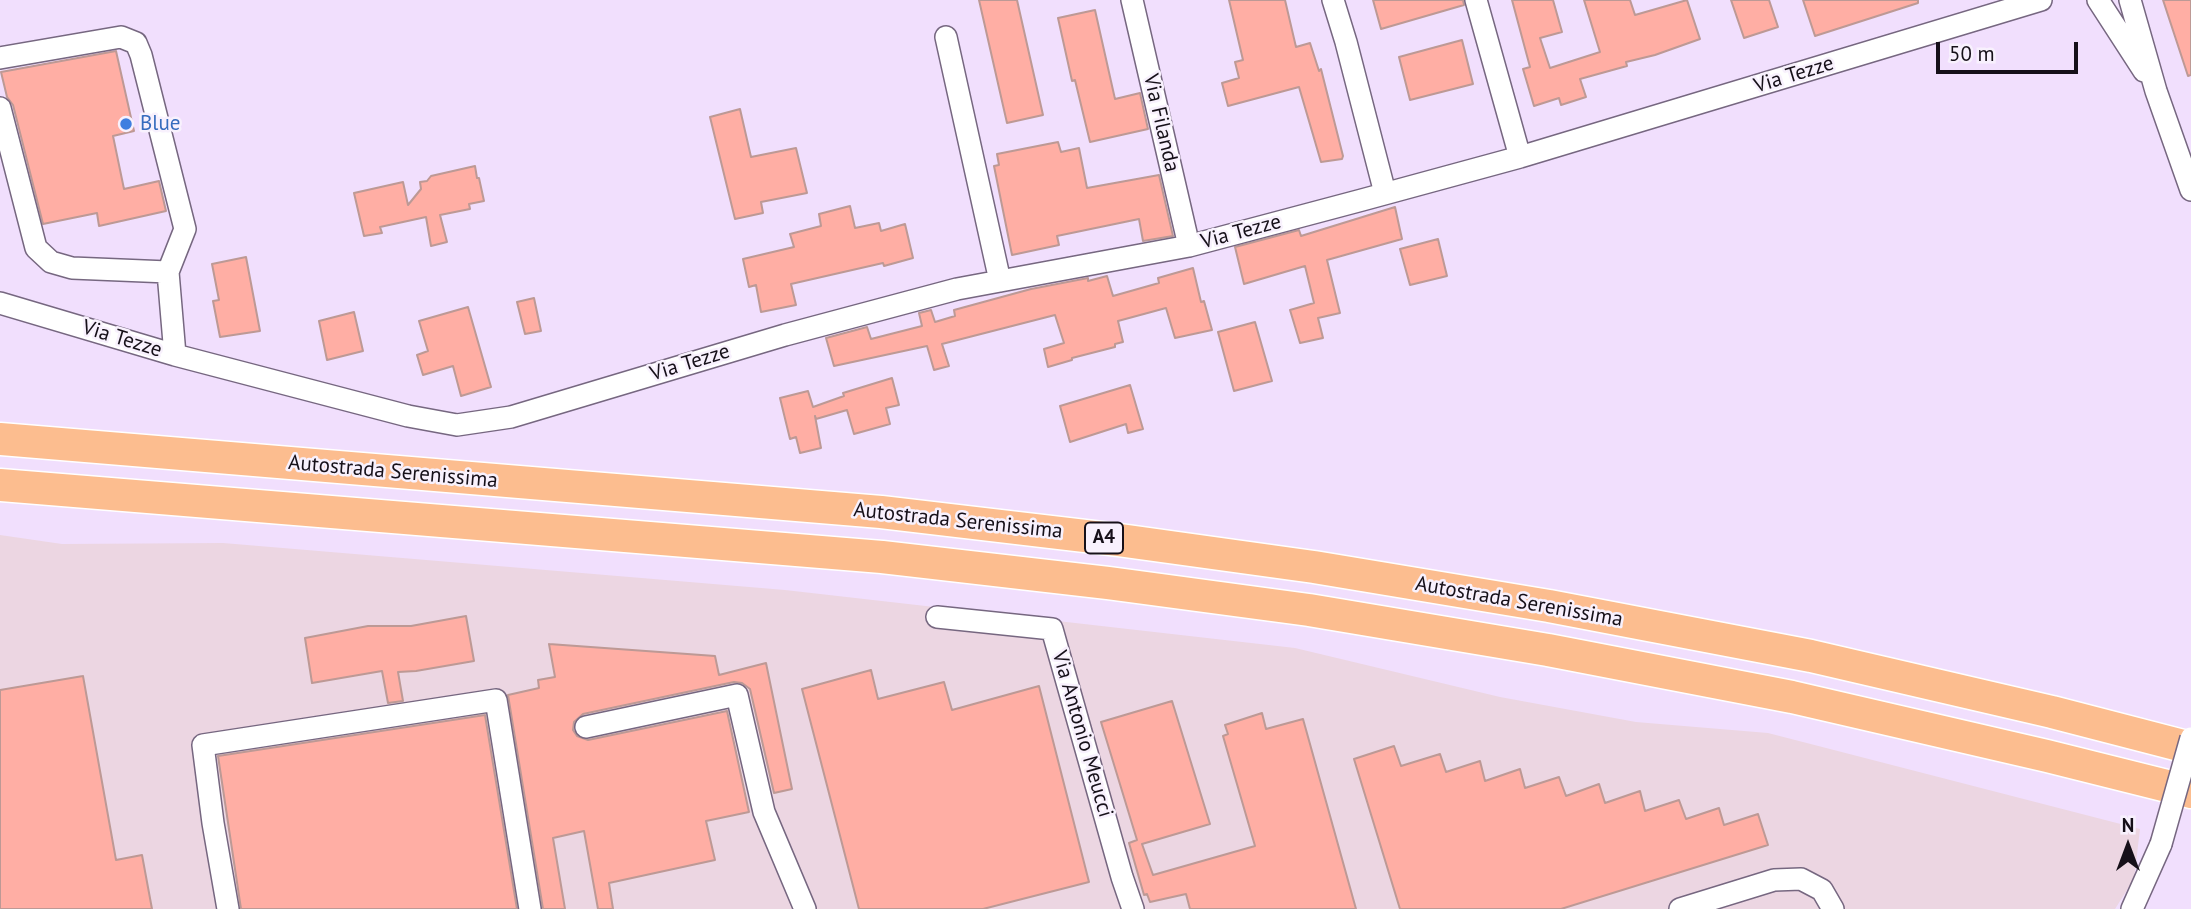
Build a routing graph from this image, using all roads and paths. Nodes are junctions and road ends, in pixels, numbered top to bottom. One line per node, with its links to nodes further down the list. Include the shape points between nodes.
1 (1132, 0): 16 (street, Via Filanda)
2 (1332, 0): 15 (street)
3 (1476, 0): 12 (street)
4 (2041, 0): 12 (street, Via Tezze)
5 (2098, 0): 6 (street); 10 (street)
6 (2116, 0)
7 (2130, 0): 10 (street)
8 (946, 37): 18 (street)
9 (0, 58): 17 (street, via 121,37 136,43 185,229)
10 (2156, 90): 13 (street)
11 (0, 108): 17 (street, via 36,248 51,262 72,268)
12 (1520, 157): 15 (street, Via Tezze)
13 (2185, 160): 14 (street)
14 (2191, 190)
15 (1385, 193): 16 (street, Via Tezze)
16 (1189, 246): 18 (street, Via Tezze)
17 (168, 272): 20 (street)
18 (1000, 281): 20 (street, Via Tezze, via 785,335 511,417 457,425)
19 (0, 303): 20 (street, Via Tezze)
20 (175, 355)
21 (0, 439): 26 (highway, Autostrada Serenissima / A4, via 881,512 1314,566 1811,656)
22 (0, 485): 27 (highway, Autostrada Serenissima / A4, via 882,557 1309,610 1792,697)
23 (937, 617): 31 (street, Via Antonio Meucci, via 1052,629)
24 (586, 727): 30 (street, via 737,695 764,812)
25 (2191, 737): 34 (street, bridge, via 2161,844)
26 (2191, 748)
27 (2191, 792)
28 (228, 909): 29 (street, via 203,745 496,700)
29 (530, 909)
30 (805, 909)
31 (1133, 909)
32 (1681, 909): 33 (street, via 1774,880 1801,879 1822,890)
33 (1833, 909)
34 (2132, 909)

